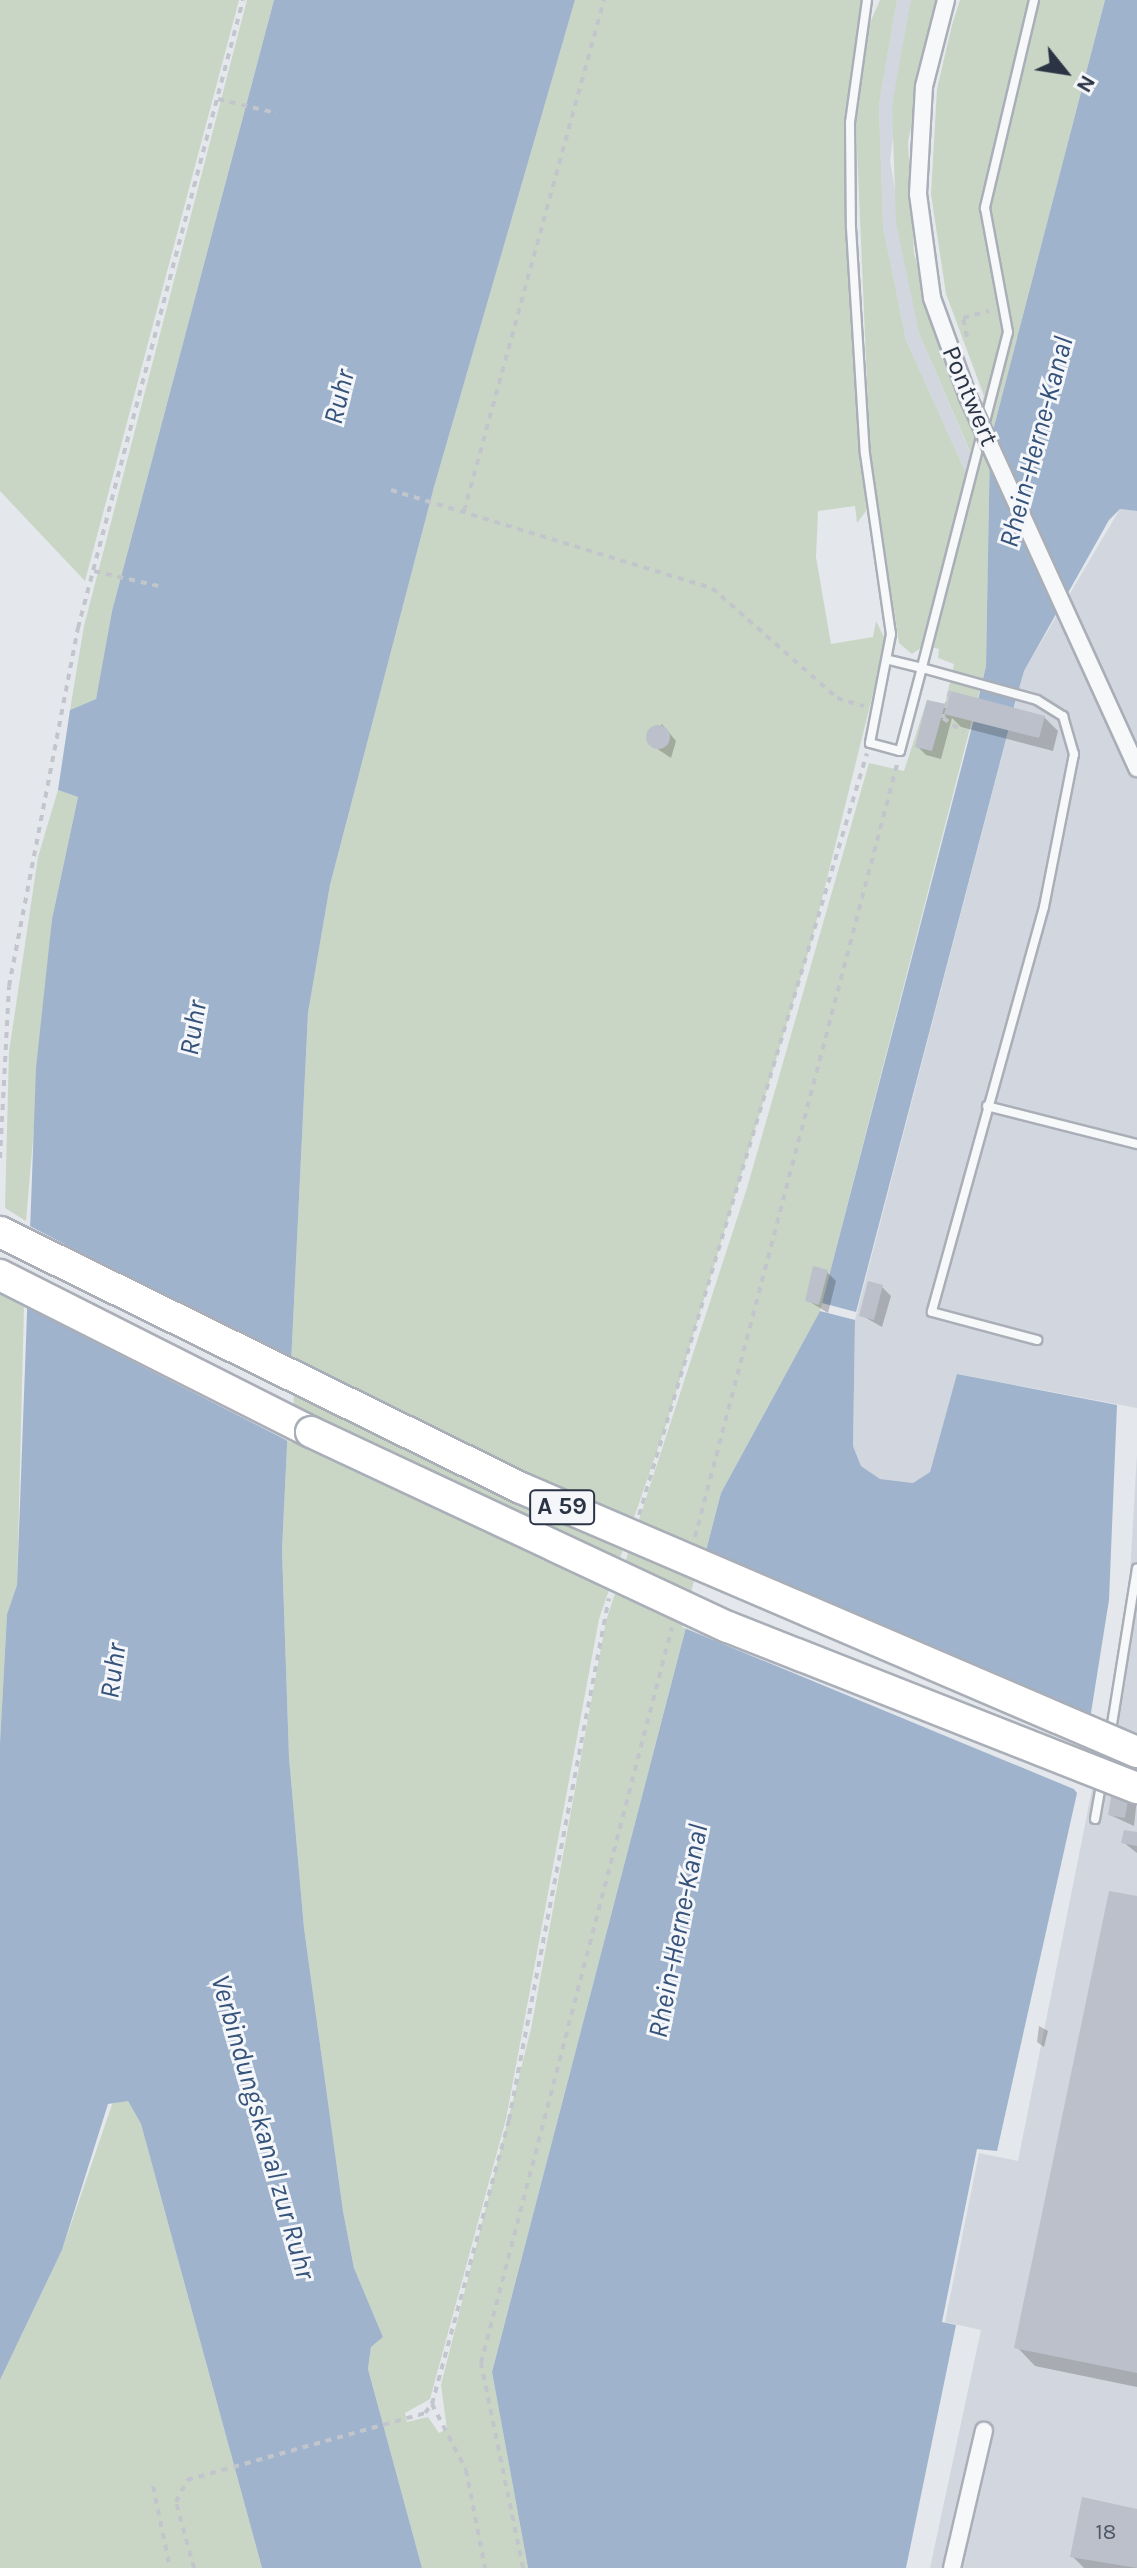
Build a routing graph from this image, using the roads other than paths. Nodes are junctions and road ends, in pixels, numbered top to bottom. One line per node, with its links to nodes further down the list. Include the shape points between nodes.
1 (867, 0): 4 (lane, via 850,123 851,228 865,454)
2 (946, 0): 6 (street, Pontwert, bridge, via 924,86 918,194 932,298 968,397)
3 (1034, 0): 5 (lane, via 985,208 1008,332)
4 (891, 660): 5 (lane); 5 (lane, via 870,743 900,751)
5 (922, 668): 7 (lane, via 1023,696 1063,716 1073,767 1044,907)
6 (1137, 768)
7 (987, 1106): 8 (lane); 11 (lane, via 932,1312)
8 (1137, 1144)
9 (0, 1232): 13 (highway, A 59, bridge, via 521,1488)
10 (0, 1275): 14 (highway, A 59, bridge, via 311,1432 728,1627)
11 (1037, 1340)
12 (1137, 1569): 15 (lane)
13 (1137, 1752)
14 (1137, 1788)
15 (1095, 1819)
16 (984, 2431): 17 (street)
17 (952, 2568)

